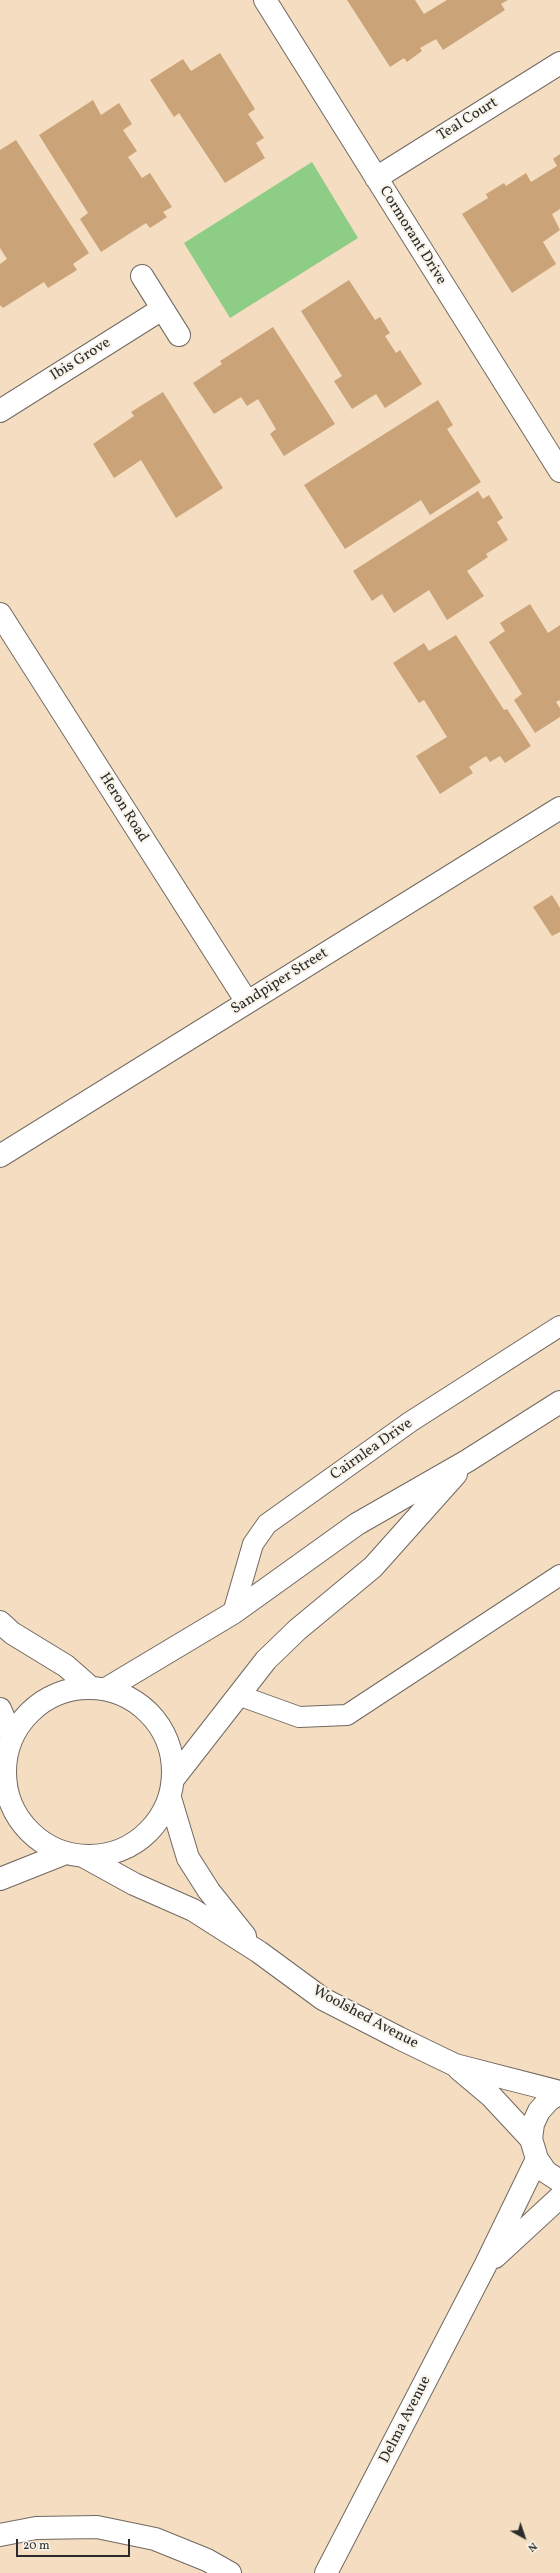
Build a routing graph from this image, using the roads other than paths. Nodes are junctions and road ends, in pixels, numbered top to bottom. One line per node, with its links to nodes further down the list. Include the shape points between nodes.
1 (265, 0): 3 (street, Cormorant Drive)
2 (560, 63): 3 (street, Teal Court)
3 (376, 178): 8 (street, Cormorant Drive)
4 (142, 276): 5 (street)
5 (162, 309): 6 (street); 7 (street, Ibis Grove)
6 (179, 335)
7 (0, 411)
8 (560, 471)
9 (0, 614): 11 (street, Heron Road)
10 (560, 808): 11 (street, Sandpiper Street)
11 (247, 1002): 12 (street, Sandpiper Street)
12 (0, 1156)
13 (560, 1326): 17 (lane, Cairnlea Drive, via 410,1422 267,1524 253,1544)
14 (560, 1402): 15 (street)
15 (467, 1461): 17 (street, via 357,1524); 20 (street, via 373,1568 292,1635 266,1660)
16 (560, 1575): 20 (lane, via 347,1715 299,1716)
17 (233, 1613): 19 (street)
18 (0, 1622): 19 (street, via 12,1633)
19 (99, 1688): 22 (street, via 67,1691 44,1701 26,1716); 24 (street, Woolshed Avenue, via 129,1697 149,1712 164,1731 172,1753)
20 (238, 1695): 24 (street)
21 (0, 1709): 22 (street)
22 (12, 1737): 23 (street)
23 (2, 1773): 25 (street, via 8,1798 20,1822 38,1841)
24 (172, 1788): 26 (street, via 157,1823 137,1842 112,1854); 28 (street, Woolshed Avenue, via 188,1858 209,1891)
25 (63, 1854): 26 (street); 27 (street)
26 (85, 1857): 28 (street, Woolshed Avenue, via 134,1884 193,1910)
27 (0, 1879)
28 (259, 1952): 29 (street, Woolshed Avenue, via 324,1999)
29 (455, 2065): 30 (street, Woolshed Avenue); 31 (street, Woolshed Avenue, via 491,2096)
30 (560, 2093): 31 (street, Delma Avenue, via 539,2111 533,2124)
31 (534, 2149): 32 (street, Woolshed Avenue, via 546,2172); 34 (street, Delma Avenue)
32 (560, 2181)
33 (560, 2197): 34 (street, Delma Avenue)
34 (485, 2266): 37 (street, Delma Avenue)
35 (0, 2535): 36 (street, via 36,2528 97,2527 155,2539 207,2560)
36 (230, 2573)
37 (326, 2573)

